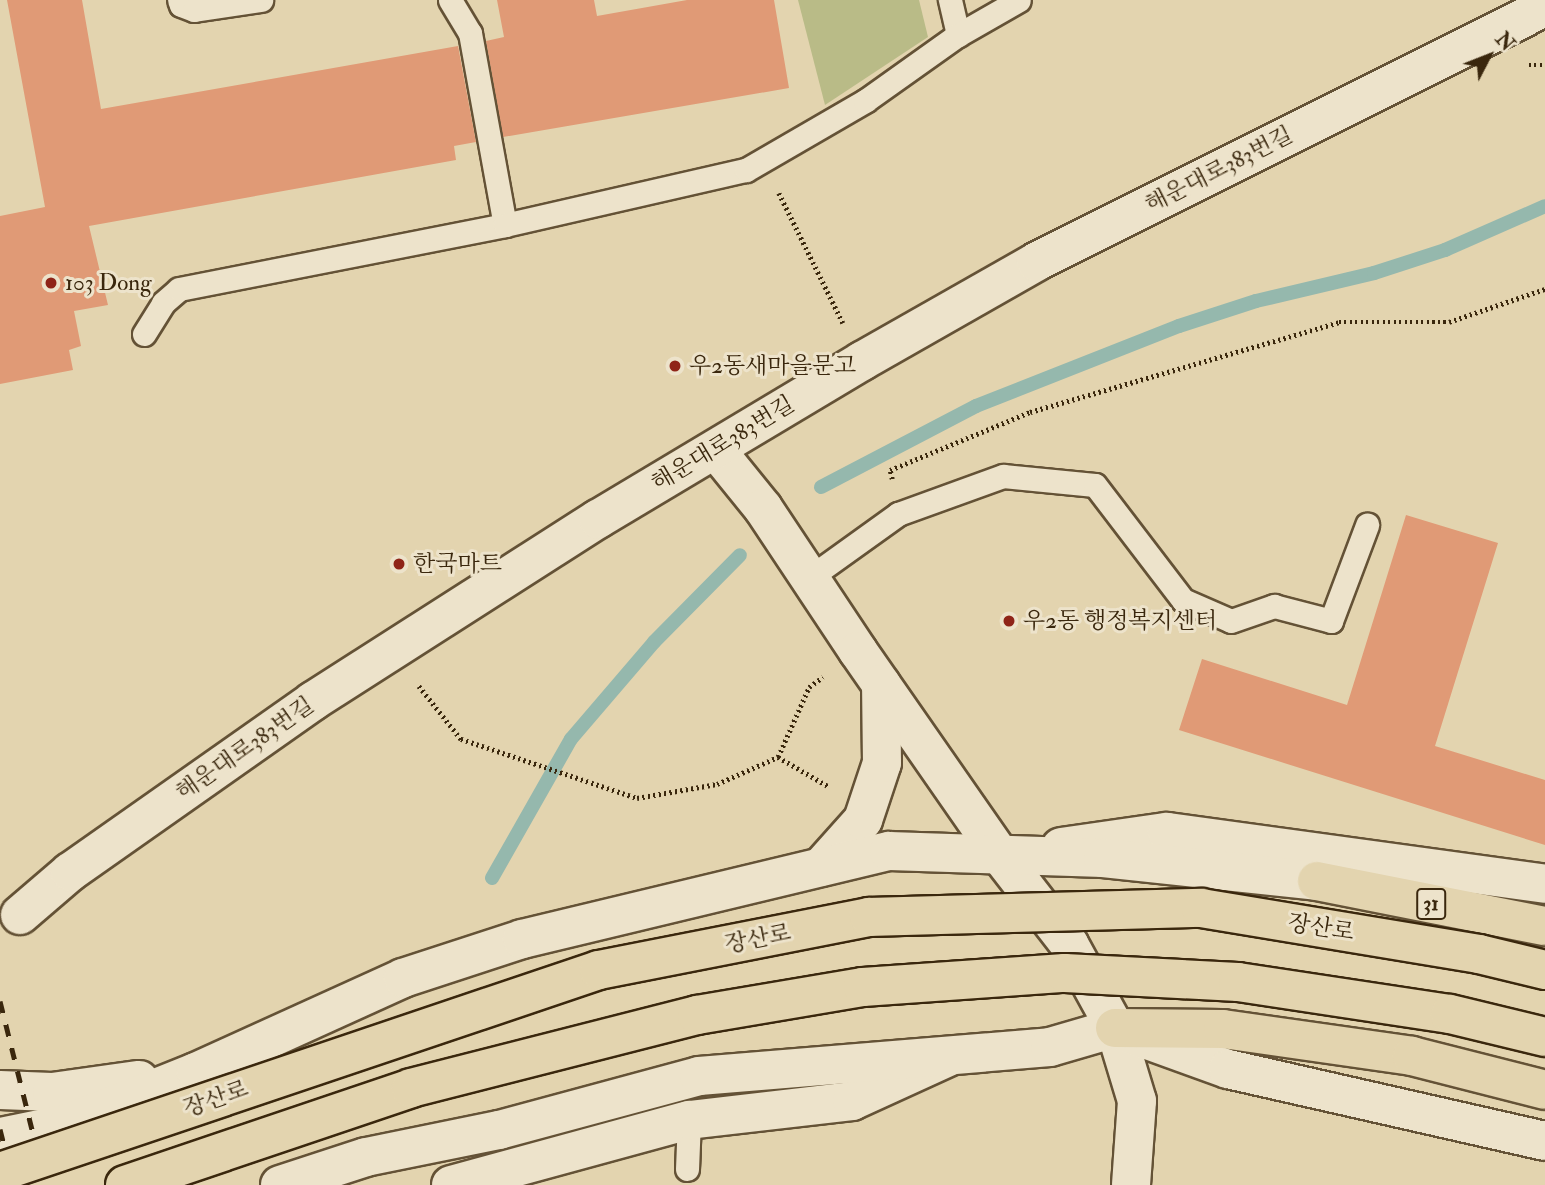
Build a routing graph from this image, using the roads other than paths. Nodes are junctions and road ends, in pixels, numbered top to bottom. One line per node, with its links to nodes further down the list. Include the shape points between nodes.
1 (179, 0): 2 (lane, via 194,10)
2 (261, 0)
3 (450, 0): 8 (lane, via 470,33)
4 (950, 0): 7 (lane)
5 (1019, 0): 7 (lane)
6 (1545, 7): 10 (street, 해운대로383번길, via 1036,262)
7 (958, 35): 8 (lane, via 865,101 746,170)
8 (505, 225): 9 (lane, via 179,289 163,303)
9 (144, 334)
10 (716, 450): 12 (street, via 763,508); 18 (street, 해운대로383번길, via 598,519 313,701 70,872)
11 (1367, 525): 12 (lane, via 1331,621 1274,606 1231,621 1183,600 1095,485 1003,476 898,514)
12 (809, 578): 13 (street)
13 (881, 684): 14 (street); 15 (street, via 881,763 863,820)
14 (1000, 855): 15 (street, 31, via 889,851); 16 (street, 31, via 1102,858); 17 (street, via 1167,832); 21 (street, via 1069,944)
15 (821, 867): 24 (street, 31, via 509,943 403,978)
16 (1317, 881): 19 (highway, 31)
17 (1545, 884)
18 (20, 915)
19 (1545, 926)
20 (1545, 970): 32 (highway, 장산로, bridge, via 1479,954 1201,908 869,917 599,970)
21 (1115, 1028): 23 (street, via 1050,1047); 26 (highway, via 1236,1031 1412,1056); 30 (street, via 1228,1069); 37 (street, via 1137,1101)
22 (1545, 1037): 33 (highway, bridge, via 1450,1014 1238,982 1065,973 863,987 697,1015 411,1088)
23 (953, 1055): 27 (street, via 852,1101); 28 (street, via 699,1076)
24 (196, 1072): 25 (street, via 52,1092); 29 (street, 31, via 69,1123)
25 (0, 1090)
26 (1545, 1090)
27 (689, 1120): 31 (lane); 36 (street)
28 (499, 1130): 34 (street, via 366,1157); 35 (street)
29 (0, 1137)
30 (1545, 1141)
31 (687, 1169)
32 (0, 1172)
33 (125, 1185)
34 (280, 1185)
35 (359, 1185)
36 (452, 1185)
37 (1131, 1185)

